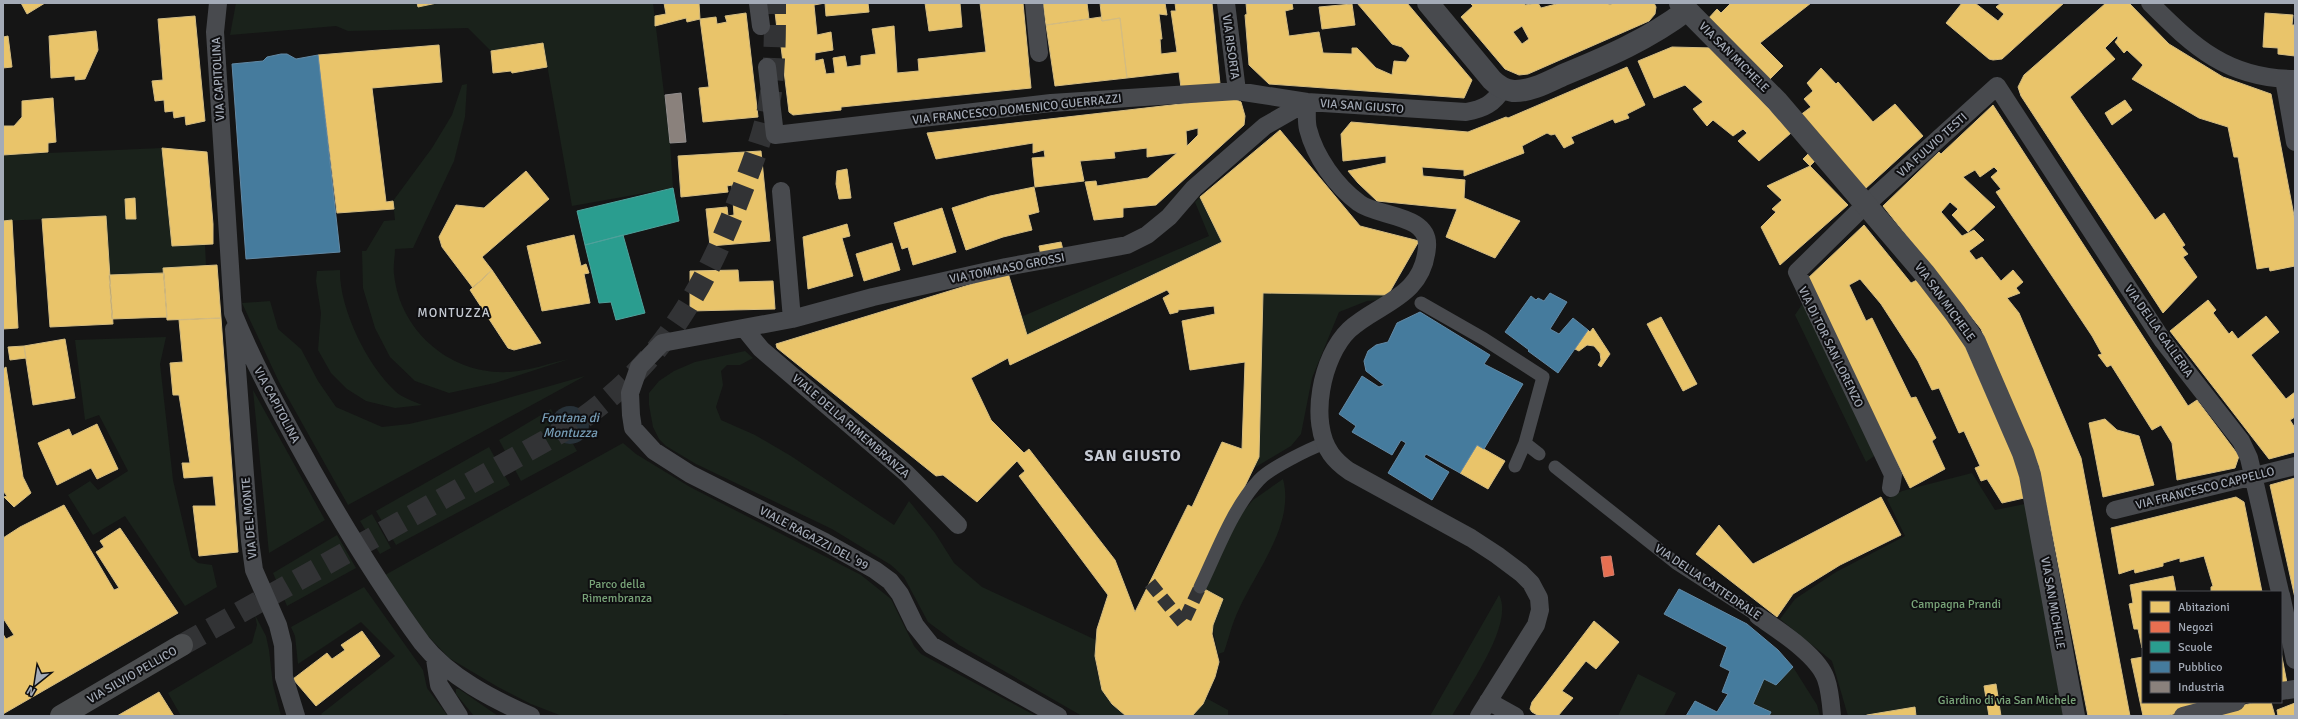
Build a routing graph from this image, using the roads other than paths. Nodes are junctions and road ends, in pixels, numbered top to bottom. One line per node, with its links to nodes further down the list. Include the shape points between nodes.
1 (218, 3): 20 (street, VIA CAPITOLINA, via 215,32)
2 (758, 3): 8 (street)
3 (1034, 3): 9 (street)
4 (1226, 3): 14 (street, VIA RISORTA)
5 (1428, 3): 13 (street, via 1492,80)
6 (2150, 3): 11 (street, via 2209,56 2257,75)
7 (1688, 5): 13 (street, via 1641,41 1590,64 1529,89 1513,91); 18 (street, VIA SAN MICHELE, via 1777,101)
8 (761, 26)
9 (1039, 53)
10 (767, 67): 14 (street, VIA FRANCESCO DOMENICO GUERRAZZI, via 775,135 1051,103)
11 (2289, 79): 16 (street)
12 (1997, 86): 18 (street, VIA FULVIO TESTI); 30 (street, VIA DELLA GALLERIA, via 2163,341 2241,441)
13 (1503, 88): 15 (street, VIA SAN GIUSTO, via 1488,105 1466,112)
14 (1237, 91): 15 (street, VIA FRANCESCO DOMENICO GUERRAZZI)
15 (1307, 102): 21 (street, VIA TOMMASO GROSSI, via 1265,126 1194,188 1169,217 1147,235 1127,245 1006,267 873,297); 24 (street, VIA SAN GIUSTO, via 1307,128 1314,147 1328,171 1350,196 1366,208 1404,218 1417,226 1426,237 1427,247 1422,268 1413,284 1392,304 1350,330 1333,353 1320,401 1321,427)
16 (2295, 142)
17 (781, 191): 21 (street)
18 (1866, 204): 31 (street, VIA DI TOR SAN LORENZO, via 1797,272 1893,475); 53 (street, VIA SAN MICHELE, via 1926,274 1975,342 2023,454 2030,475)
19 (1421, 303): 25 (street, via 1485,335 1543,377)
20 (233, 313): 39 (street, VIA CAPITOLINA, via 277,407 341,521 405,620); 46 (street, VIA DEL MONTE, via 254,570 278,625 283,645 284,677)
21 (792, 319): 22 (street, VIA TOMMASO GROSSI)
22 (744, 328): 23 (street, VIA TOMMASO GROSSI); 33 (street, VIALE DELLA RIMEMBRANZA, via 761,349 906,473)
23 (662, 343): 49 (street, VIALE RAGAZZI DEL '99, via 639,367 630,393 633,428 654,451 690,474 875,570 890,581 900,594 915,624 931,645)
24 (1325, 443): 34 (street, via 1304,452 1259,479 1238,510); 43 (street, VIA SAN GIUSTO, via 1331,454 1349,471 1497,555 1531,583 1539,598 1540,610 1536,625)
25 (1525, 443): 26 (street); 27 (street)
26 (1539, 454)
27 (1515, 466)
28 (2295, 466): 30 (street, VIA FRANCESCO CAPPELLO)
29 (1555, 467): 37 (street, VIA DELLA CATTEDRALE, via 1676,564)
30 (2254, 476): 32 (street, VIA FRANCESCO CAPPELLO); 35 (street, VIA DELLA GALLERIA)
31 (1892, 488)
32 (2115, 510)
33 (958, 525)
34 (1200, 587)
35 (2281, 591)
36 (2282, 598): 40 (street, VIA DELLA GALLERIA)
37 (1758, 616): 52 (street, VIA DELLA CATTEDRALE, via 1820,667 1827,679)
38 (182, 646): 45 (main road, VIA SILVIO PELLICO)
39 (435, 659): 47 (street, via 439,685); 48 (street, VIA CAPITOLINA, via 483,692)
40 (2295, 660)
41 (2295, 689): 42 (street)
42 (2282, 691)
43 (1488, 701): 50 (street, VIA SAN GIUSTO); 51 (street)
44 (2232, 703): 54 (street)
45 (61, 716)
46 (296, 716)
47 (459, 716)
48 (531, 716)
49 (1058, 716)
50 (1479, 716)
51 (1515, 716)
52 (1832, 716)
53 (2074, 716)
54 (2183, 716)

